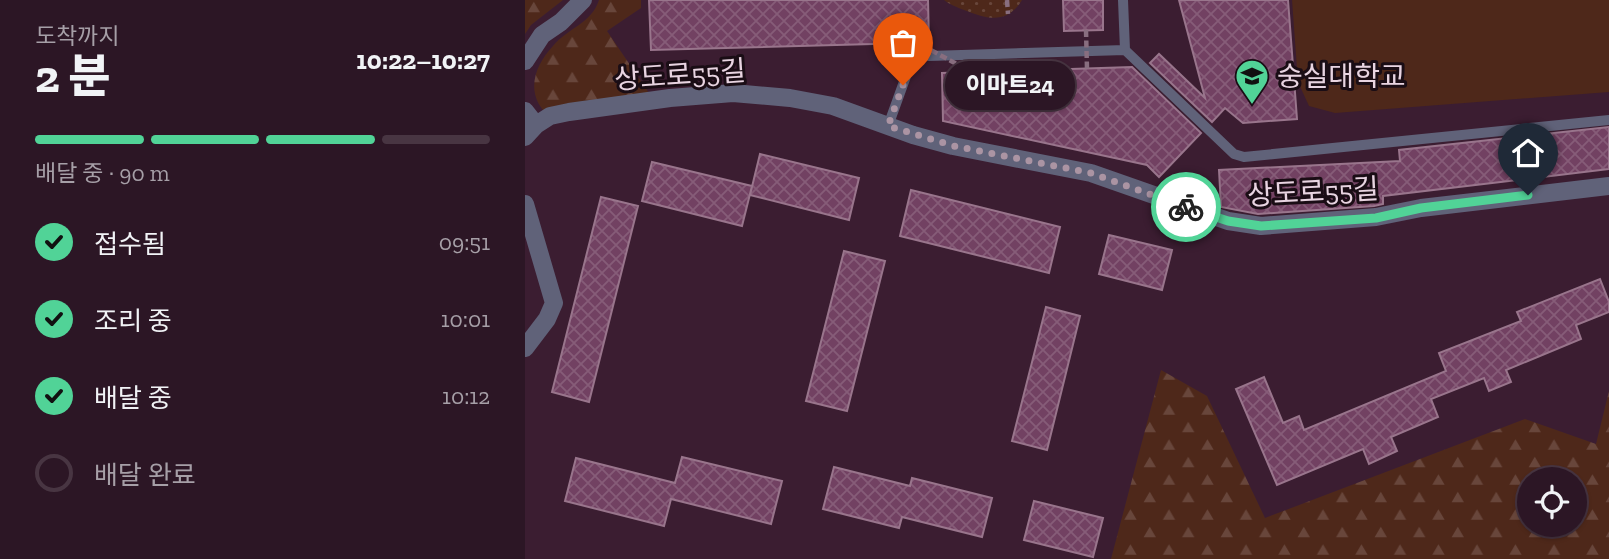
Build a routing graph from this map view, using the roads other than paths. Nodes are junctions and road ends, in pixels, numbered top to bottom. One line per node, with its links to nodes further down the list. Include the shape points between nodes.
1 (583, 0): 6 (street, via 542,35)
2 (1123, 0): 4 (lane)
3 (918, 43): 9 (lane)
4 (1125, 50): 5 (lane); 7 (lane, via 1234,154 1244,157)
5 (929, 56)
6 (525, 61)
7 (1609, 120)
8 (529, 124): 9 (street, 상도로55길, via 569,112 733,93 833,106)
9 (888, 126): 10 (street, 상도로55길, via 954,146 1091,173 1228,221 1261,226 1376,218 1421,208)
10 (1609, 186)
11 (525, 204): 12 (street, via 554,303)
12 (525, 348)

